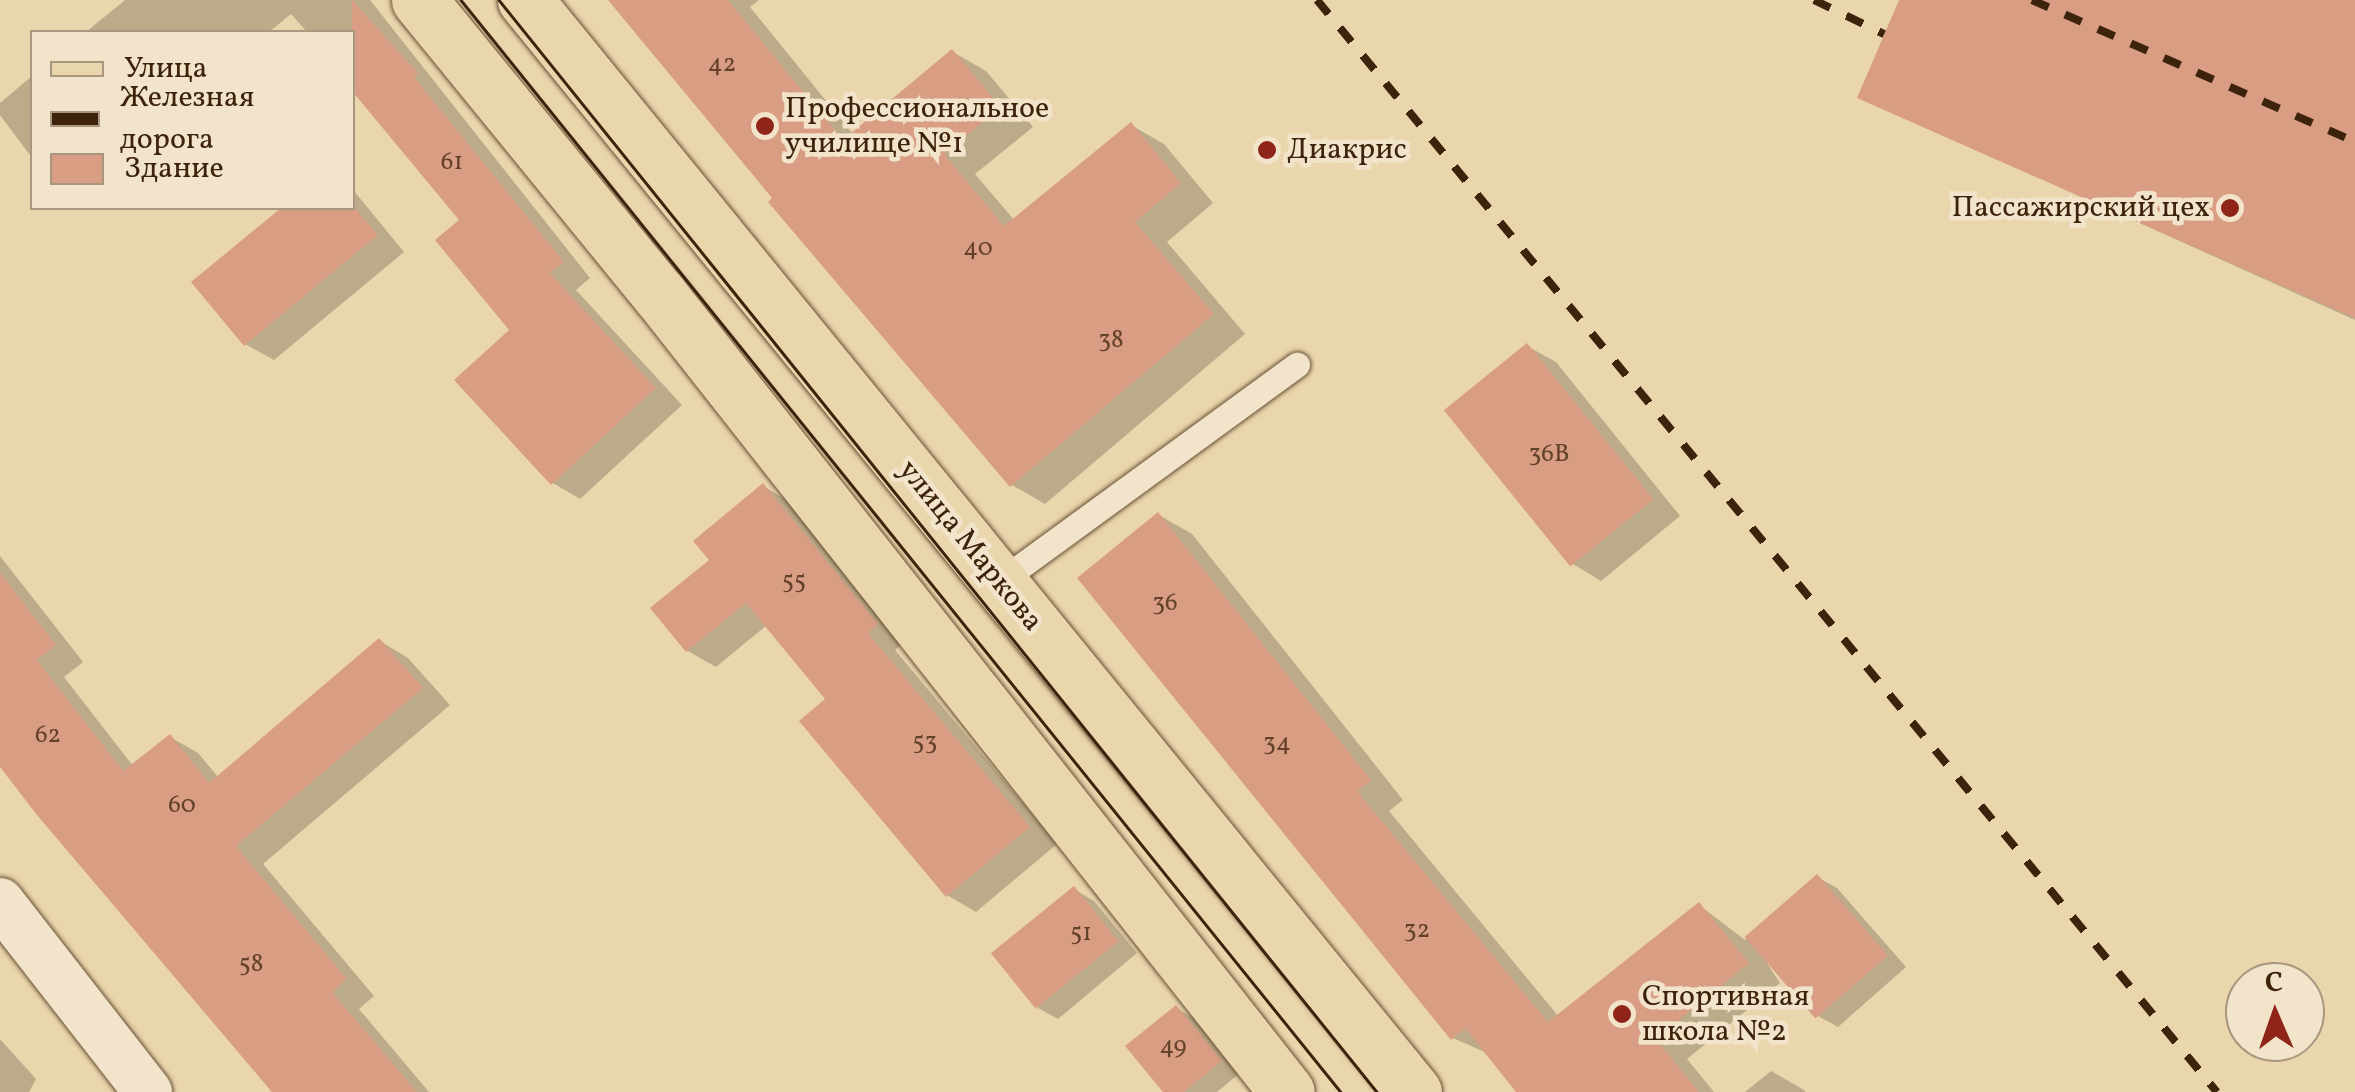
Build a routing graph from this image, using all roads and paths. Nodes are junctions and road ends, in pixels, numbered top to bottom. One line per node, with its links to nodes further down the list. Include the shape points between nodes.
1 (419, 0): 7 (main road, via 660,294)
2 (525, 0): 4 (main road, улица Маркова)
3 (1296, 365): 4 (lane)
4 (999, 582): 8 (main road, улица Маркова)
5 (0, 902): 6 (street)
6 (148, 1092)
7 (1287, 1092)
8 (1414, 1092)

